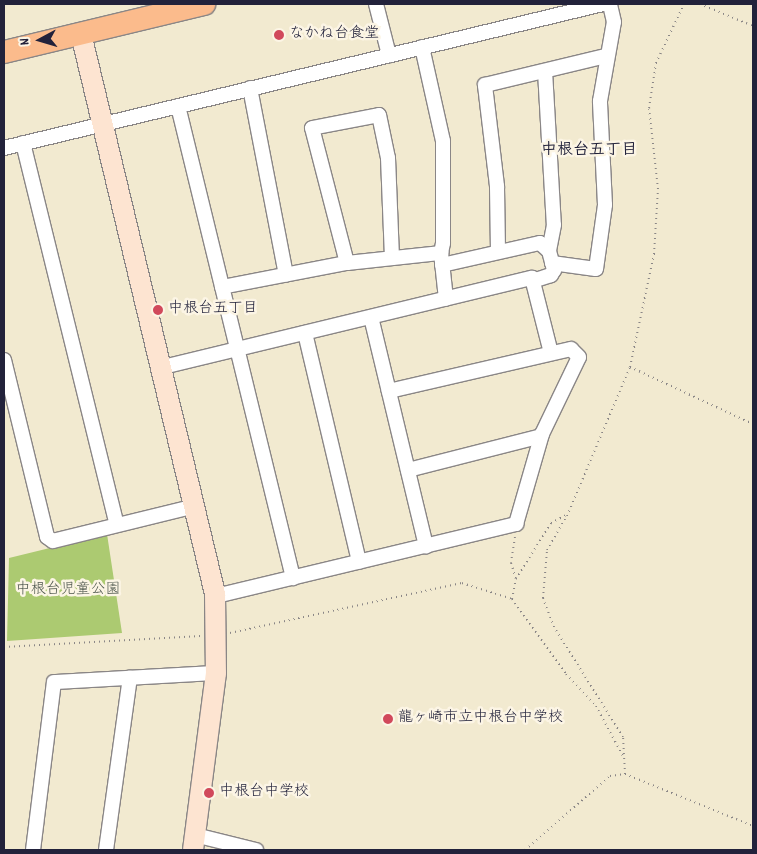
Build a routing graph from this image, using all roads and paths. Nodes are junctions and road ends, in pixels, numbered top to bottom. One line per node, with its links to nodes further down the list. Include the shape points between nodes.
1 (204, 4): 8 (main road)
2 (376, 4): 11 (street)
3 (603, 4): 9 (street)
4 (610, 4): 12 (street, via 614,22)
5 (684, 4): 34 (path, via 656,63 649,108 658,189 654,254)
6 (700, 4): 7 (path)
7 (753, 26)
8 (81, 34): 10 (main road); 16 (street)
9 (422, 47): 11 (street); 22 (street, via 443,141)
10 (4, 52)
11 (389, 55): 14 (street)
12 (606, 56): 13 (street); 20 (street, via 600,123 605,205 596,269)
13 (545, 71): 19 (street, via 485,86 497,186); 20 (street, via 554,225)
14 (250, 88): 15 (street); 24 (street)
15 (178, 106): 16 (street); 26 (street)
16 (104, 124): 17 (street); 33 (street)
17 (23, 143): 18 (street); 42 (street)
18 (4, 148)
19 (498, 251): 20 (street, via 540,244); 22 (street)
20 (551, 257): 25 (street, via 551,275)
21 (392, 258): 22 (street); 23 (street); 23 (street, via 388,158 379,114 312,128)
22 (441, 259): 27 (street)
23 (348, 263): 24 (street)
24 (286, 275): 26 (street)
25 (533, 281): 27 (street, via 532,278); 31 (street)
26 (222, 287): 30 (street)
27 (446, 299): 28 (street)
28 (371, 317): 29 (street); 35 (street)
29 (304, 333): 30 (street); 44 (street)
30 (237, 349): 33 (street); 45 (street)
31 (551, 353): 35 (street); 37 (street, via 571,348 578,357)
32 (4, 360): 42 (street, via 47,537 53,541)
33 (163, 367): 39 (street)
34 (630, 367): 36 (path); 40 (path)
35 (389, 391): 38 (street)
36 (753, 424)
37 (541, 436): 38 (street); 41 (street)
38 (408, 470): 43 (street)
39 (196, 506): 42 (street); 47 (street)
40 (568, 514): 46 (path, via 551,523); 55 (path, via 547,550 543,598 554,627 622,737)
41 (516, 524): 43 (street); 46 (path, via 511,563)
42 (117, 526)
43 (426, 546): 44 (street)
44 (359, 562): 45 (street)
45 (293, 578): 47 (street)
46 (516, 579): 48 (path)
47 (216, 596): 51 (street)
48 (512, 599): 51 (path, via 462,583); 55 (path, via 566,674 596,706)
49 (4, 613): 50 (path)
50 (4, 628)
51 (218, 636): 52 (path, via 134,637); 53 (street)
52 (4, 647)
53 (216, 673): 54 (street); 58 (street)
54 (130, 678): 59 (street, via 54,682); 60 (street)
55 (625, 760): 56 (path)
56 (625, 774): 57 (path); 62 (path, via 610,776)
57 (753, 826)
58 (194, 843): 61 (street)
59 (33, 850)
60 (106, 850)
61 (256, 850)
62 (525, 850)

